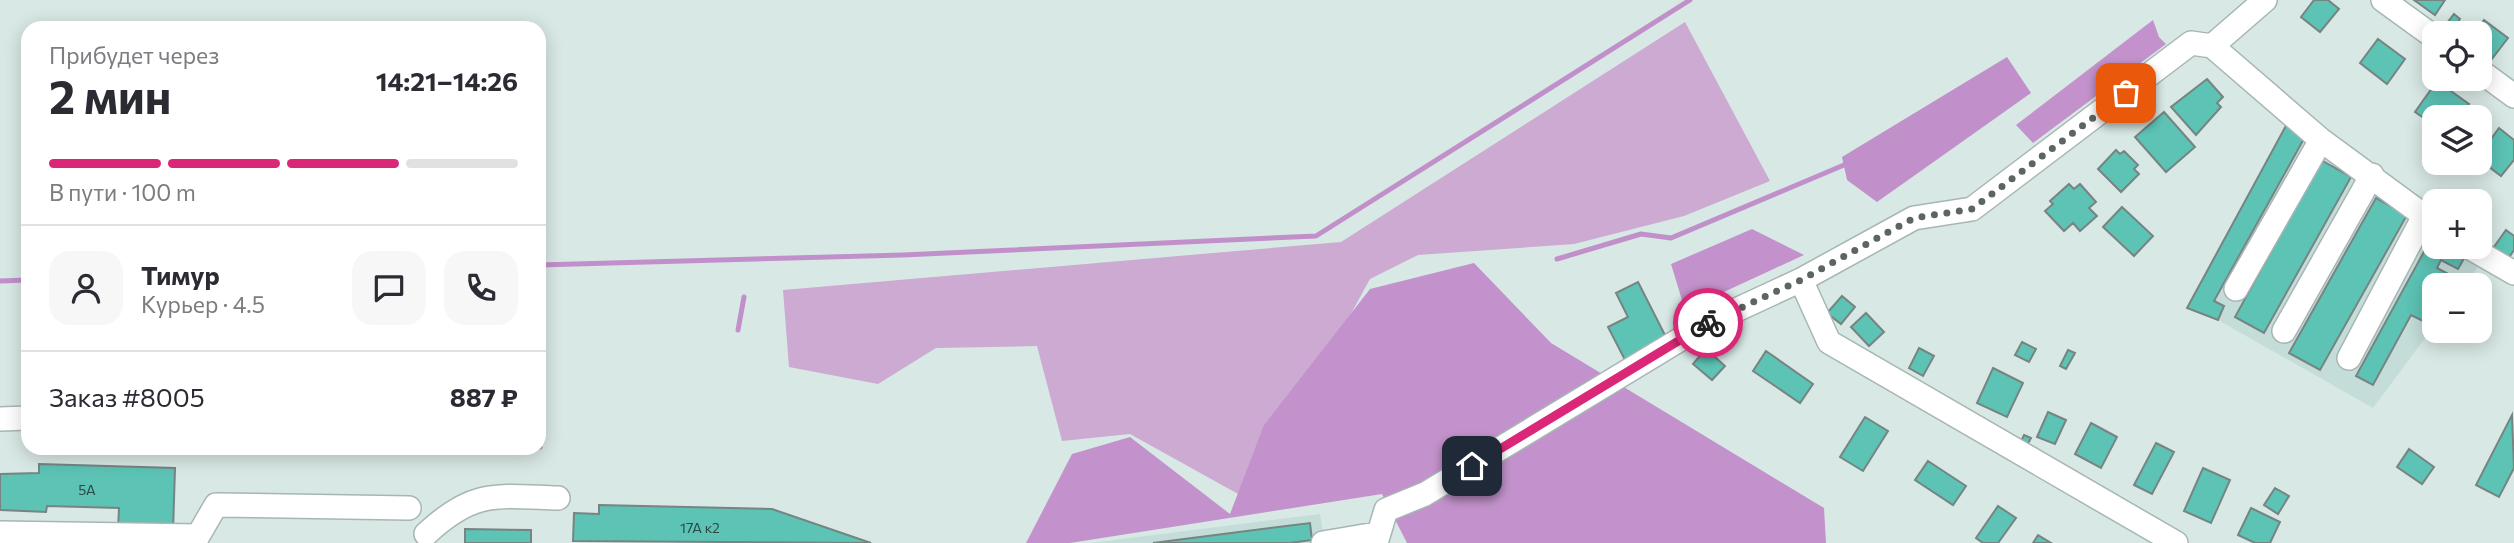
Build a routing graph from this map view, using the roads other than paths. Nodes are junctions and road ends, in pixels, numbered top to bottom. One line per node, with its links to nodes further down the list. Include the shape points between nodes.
1 (2265, 0): 4 (street)
2 (2383, 0): 3 (street)
3 (2422, 28)
4 (2212, 46): 7 (street); 13 (street, via 2192,43 1972,209 1914,218)
5 (2492, 80): 6 (street)
6 (2514, 96)
7 (2321, 141): 8 (street); 14 (street)
8 (2372, 175): 9 (street); 15 (street)
9 (2422, 214)
10 (2422, 231): 16 (street)
11 (2490, 259): 12 (street)
12 (2514, 273)
13 (1801, 280): 23 (street, via 1704,325 1425,494 1386,510); 24 (street, via 1829,342)
14 (2236, 289)
15 (2284, 331)
16 (2349, 358)
17 (21, 418): 18 (street)
18 (0, 419)
19 (558, 498): 22 (street, via 483,496 442,518)
20 (409, 508): 21 (street, via 216,505 198,537)
21 (0, 533)
22 (426, 534)
23 (1376, 539): 25 (street)
24 (2173, 542)
25 (1323, 543)

